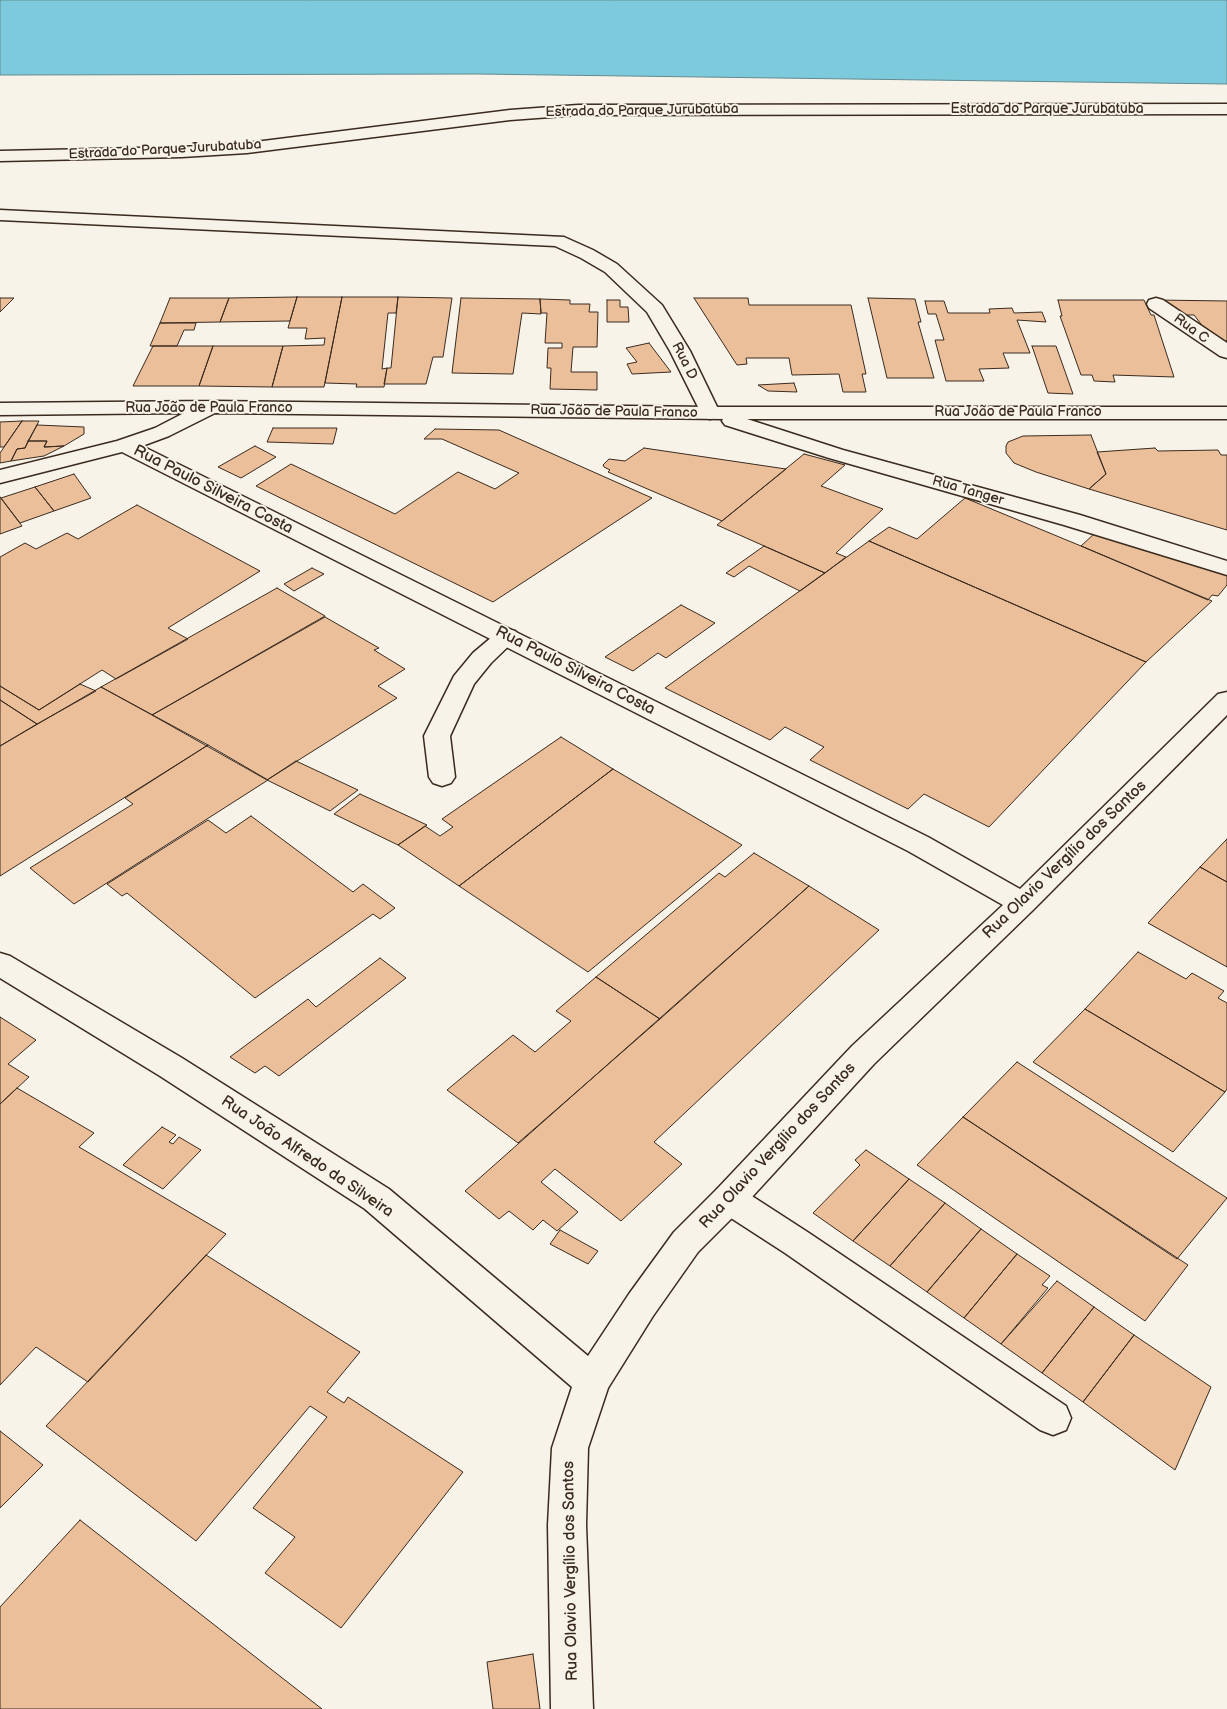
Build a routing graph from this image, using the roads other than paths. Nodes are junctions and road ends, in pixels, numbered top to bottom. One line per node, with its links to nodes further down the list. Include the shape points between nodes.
1 (1227, 109): 2 (street, Estrada do Parque Jurubatuba, via 578,110 247,148)
2 (0, 156)
3 (0, 216): 8 (street, Rua D, via 558,241 611,268 655,309)
4 (1156, 304): 5 (street, Rua C)
5 (1227, 352)
6 (212, 407): 7 (street, Rua João de Paula Franco); 8 (street, Rua João de Paula Franco); 10 (street, via 162,432)
7 (0, 409)
8 (710, 413): 9 (street, Rua João de Paula Franco); 12 (street, Rua Tanger, via 836,454)
9 (1227, 413)
10 (124, 445): 11 (street); 13 (street, Rua Paulo Silveira Costa)
11 (0, 477)
12 (1227, 568)
13 (507, 636): 15 (street, via 482,658 463,682 437,736); 16 (street, Rua Paulo Silveira Costa, via 918,844)
14 (1227, 700): 16 (street, Rua Olavio Vergílio dos Santos)
15 (442, 777)
16 (1023, 903): 18 (street, Rua Olavio Vergílio dos Santos, via 863,1055)
17 (0, 964): 19 (street, Rua João Alfredo da Silveira, via 171,1067 377,1199)
18 (729, 1199): 19 (street, Rua Olavio Vergílio dos Santos, via 686,1242); 20 (street)
19 (592, 1381): 21 (street, Rua Olavio Vergílio dos Santos, via 570,1448 567,1525)
20 (1052, 1418)
21 (572, 1709)

